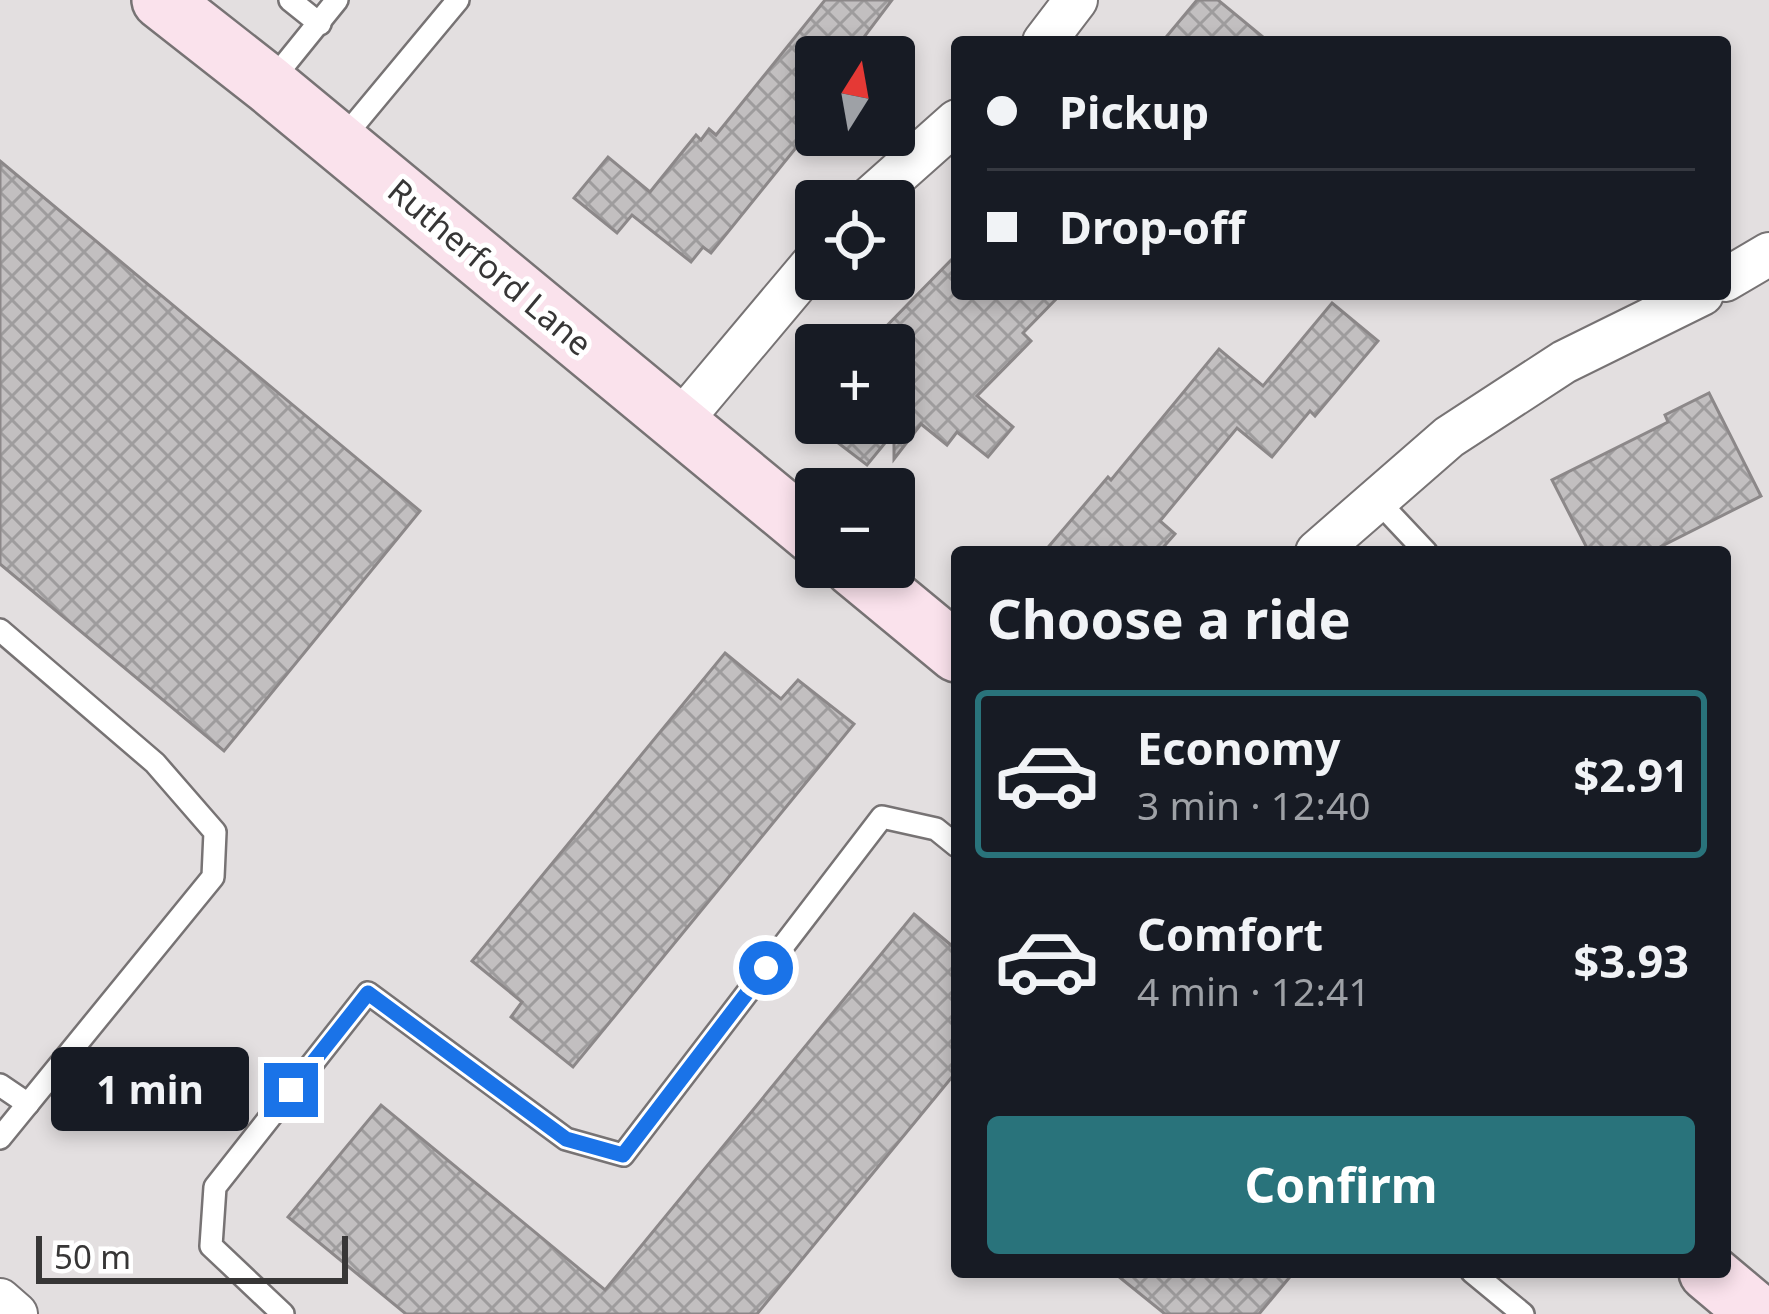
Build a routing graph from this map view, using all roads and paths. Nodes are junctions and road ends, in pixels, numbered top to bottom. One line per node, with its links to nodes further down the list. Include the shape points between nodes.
1 (161, 0): 8 (street, Rutherford Lane)
2 (290, 0): 6 (lane)
3 (337, 0): 6 (lane)
4 (458, 0): 10 (lane)
5 (1076, 0): 7 (street)
6 (320, 24): 8 (lane)
7 (1049, 36)
8 (268, 84): 10 (street, Rutherford Lane)
9 (951, 126): 11 (street)
10 (339, 143): 16 (street, Rutherford Lane)
11 (891, 180)
12 (1769, 254): 13 (street)
13 (1731, 276)
14 (795, 285): 16 (street)
15 (1690, 300): 17 (street, via 1564,362 1449,437)
16 (679, 423): 18 (street, Rutherford Lane)
17 (1377, 500): 19 (street); 20 (lane)
18 (795, 520)
19 (1324, 546)
20 (1420, 546)
21 (878, 588): 23 (street)
22 (0, 630): 26 (lane, via 155,763 215,832 213,877)
23 (951, 648)
24 (951, 841): 32 (lane, via 937,829 882,818 623,1155 566,1139 368,993 215,1187 212,1246)
25 (0, 1085): 26 (lane)
26 (28, 1104): 27 (lane)
27 (0, 1138)
28 (1479, 1278): 33 (lane)
29 (1715, 1278): 34 (street)
30 (0, 1300): 31 (street)
31 (16, 1314)
32 (284, 1314)
33 (1522, 1314)
34 (1759, 1314)

